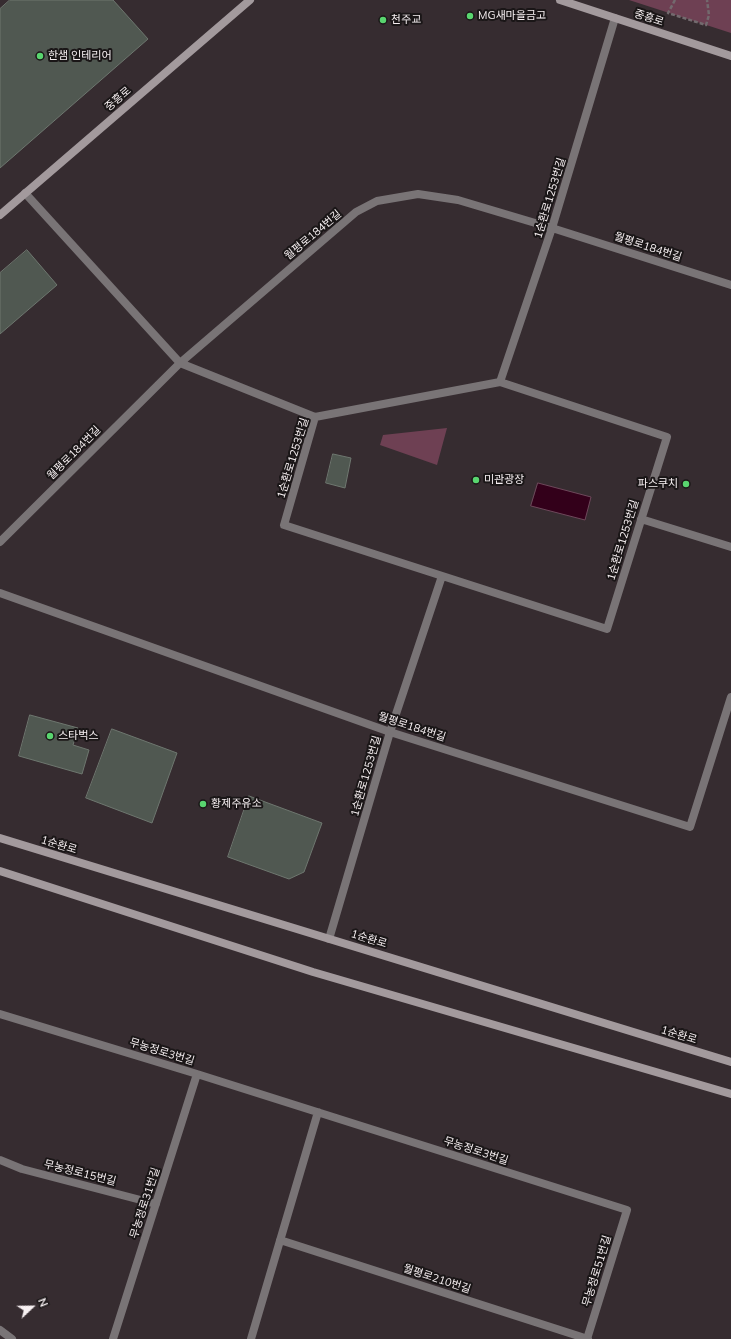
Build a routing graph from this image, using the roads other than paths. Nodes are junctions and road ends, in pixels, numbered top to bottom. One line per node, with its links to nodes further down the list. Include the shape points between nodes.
1 (250, 0): 5 (street, 중흥로)
2 (560, 0): 3 (street, 중흥로)
3 (616, 18): 4 (street, 중흥로); 7 (street, 1순환로1253번길)
4 (731, 56)
5 (25, 194): 6 (street, 중흥로); 9 (street)
6 (0, 215)
7 (552, 228): 8 (street, 월평로184번길); 9 (street, 월평로184번길, via 458,200 418,194 377,201 356,212); 10 (street, 1순환로1253번길)
8 (731, 285)
9 (180, 363): 11 (street); 13 (street, 월평로184번길)
10 (500, 382): 11 (street, 1순환로1253번길); 12 (street, 1순환로1253번길, via 667,437)
11 (315, 417): 15 (street, 1순환로1253번길, via 284,525)
12 (641, 519): 14 (street); 15 (street, 1순환로1253번길, via 607,629)
13 (0, 542)
14 (731, 547)
15 (442, 576): 18 (street, 1순환로1253번길)
16 (0, 593): 18 (street, 월평로184번길)
17 (731, 697): 18 (street, 월평로184번길, via 690,827)
18 (390, 732): 21 (street, 1순환로1253번길)
19 (0, 838): 21 (street, 1순환로)
20 (0, 871): 25 (street, via 313,972)
21 (330, 939): 23 (street, 1순환로)
22 (0, 1014): 24 (street, 무농정로3번길)
23 (731, 1062)
24 (197, 1074): 26 (street, 무농정로3번길); 28 (street, 무농정로31번길)
25 (731, 1094)
26 (318, 1112): 29 (street, 무농정로3번길); 30 (street)
27 (0, 1160): 28 (street, 무농정로15번길, via 22,1169)
28 (156, 1204): 33 (street, 무농정로31번길)
29 (627, 1210): 35 (street, 무농정로51번길)
30 (280, 1240): 34 (street); 35 (street, 월평로210번길)
31 (0, 1330): 32 (street)
32 (12, 1339)
33 (113, 1339)
34 (251, 1339)
35 (588, 1339)

